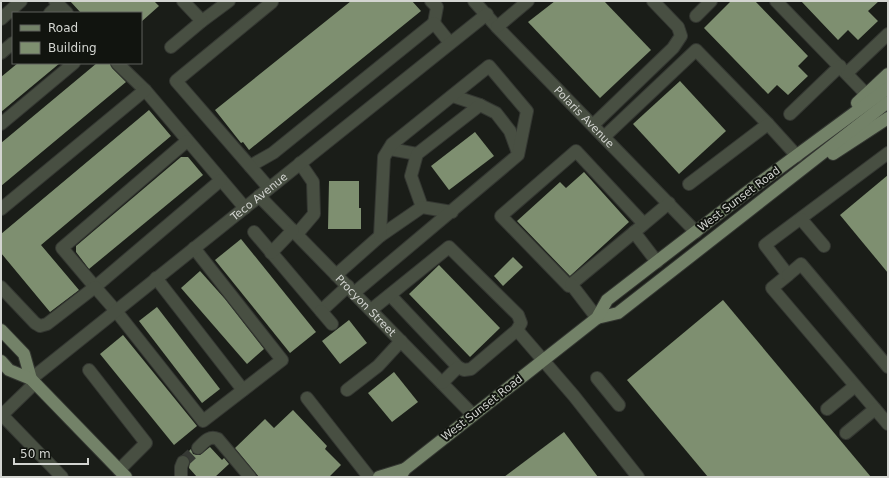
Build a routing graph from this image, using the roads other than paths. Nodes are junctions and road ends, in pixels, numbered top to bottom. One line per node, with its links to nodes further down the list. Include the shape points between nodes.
1 (22, 1): 15 (street)
2 (183, 1): 16 (street)
3 (229, 1): 16 (street)
4 (431, 1): 17 (street, via 437,7)
5 (474, 1): 13 (street, Polaris Avenue)
6 (528, 1): 18 (street)
7 (653, 1): 38 (street, via 678,27 681,36 673,48)
8 (711, 1): 14 (street)
9 (776, 1): 26 (street)
10 (272, 2): 48 (street, via 176,81)
11 (61, 6): 12 (street)
12 (52, 12)
13 (487, 14): 18 (street, Polaris Avenue); 20 (street, Teco Avenue)
14 (696, 16)
15 (1, 19)
16 (202, 21): 22 (street)
17 (434, 23): 20 (street); 48 (street, via 273,153)
18 (497, 27): 38 (street, Polaris Avenue)
19 (888, 34): 26 (street)
20 (450, 43): 47 (street, Teco Avenue)
21 (12, 44): 23 (street)
22 (171, 47)
23 (1, 53)
24 (73, 64): 36 (street)
25 (118, 64): 29 (street)
26 (843, 70): 30 (street); 34 (street)
27 (888, 74): 30 (main road)
28 (888, 88): 41 (main road, West Sunset Road)
29 (144, 90): 40 (street); 56 (street)
30 (866, 94): 41 (main road)
31 (452, 96): 33 (street); 42 (street, via 392,144); 45 (street, via 489,66 527,111)
32 (888, 102): 53 (main road, West Sunset Road)
33 (480, 105): 44 (street); 45 (street, via 496,113 510,131)
34 (790, 114)
35 (888, 118): 53 (main road)
36 (1, 124)
37 (768, 124): 39 (street, via 696,50); 46 (street); 50 (street)
38 (593, 125): 39 (street, Polaris Avenue)
39 (604, 137): 54 (street, Polaris Avenue)
40 (187, 140): 49 (street); 74 (street, via 62,248)
41 (812, 144): 46 (main road, West Sunset Road)
42 (390, 149): 44 (street); 64 (street, via 384,157)
43 (888, 153): 59 (street)
44 (417, 154): 55 (street, via 411,176)
45 (518, 155): 58 (street)
46 (797, 156): 63 (main road, West Sunset Road)
47 (300, 163): 51 (street, Teco Avenue); 62 (street, via 313,182 314,214)
48 (250, 166): 51 (street)
49 (221, 180): 57 (street); 74 (street)
50 (689, 184)
51 (270, 188): 52 (street, Teco Avenue)
52 (259, 196): 57 (street, Teco Avenue); 62 (street, Procyon Street)
53 (764, 200): 80 (main road, West Sunset Road, via 618,313)
54 (668, 203): 60 (street); 63 (street, Polaris Avenue)
55 (422, 206): 58 (street); 64 (street)
56 (1, 208)
57 (245, 208): 66 (street, Teco Avenue)
58 (452, 212): 75 (street)
59 (801, 219): 65 (street); 70 (street, via 765,246)
60 (639, 228): 68 (street); 72 (street); 72 (street, via 576,151 501,216 569,286)
61 (254, 232): 67 (street)
62 (295, 232): 67 (street); 69 (street, Procyon Street)
63 (696, 232): 68 (main road, West Sunset Road)
64 (380, 236): 69 (street)
65 (824, 246)
66 (194, 248): 71 (street, Teco Avenue); 94 (street, via 282,360)
67 (271, 252): 79 (street)
68 (657, 262): 80 (main road, West Sunset Road, via 608,300)
69 (336, 275): 75 (street, Procyon Street)
70 (788, 276): 88 (street, via 801,264); 93 (street, via 772,288)
71 (156, 278): 77 (street, Teco Avenue); 94 (street)
72 (571, 284): 80 (street)
73 (1, 287): 74 (street, via 40,326 48,324)
74 (95, 287): 77 (street)
75 (351, 290): 78 (street, Procyon Street); 79 (street)
76 (390, 295): 78 (street); 83 (street, via 449,247 518,315 521,323); 87 (street)
77 (116, 310): 91 (street, Teco Avenue); 94 (street, via 203,421)
78 (371, 310): 84 (street, Procyon Street)
79 (321, 311): 81 (street)
80 (597, 318): 86 (main road, West Sunset Road)
81 (332, 324)
82 (1, 330): 91 (main road, via 24,354)
83 (517, 330): 86 (street); 87 (street, via 471,369 464,370)
84 (401, 340): 92 (street, Procyon Street); 95 (street, via 378,366)
85 (1, 361): 91 (main road, via 9,370)
86 (542, 361): 101 (main road, West Sunset Road); 113 (street, via 574,396)
87 (458, 367): 92 (street)
88 (888, 367)
89 (89, 370): 106 (street, via 146,443)
90 (597, 378): 97 (street)
91 (33, 381): 100 (street, Teco Avenue); 106 (main road)
92 (442, 383): 101 (street, Procyon Street)
93 (855, 386): 98 (street); 99 (street)
94 (243, 390)
95 (347, 390)
96 (307, 398): 111 (street)
97 (619, 405)
98 (827, 409)
99 (875, 409): 102 (street); 103 (street)
100 (2, 414): 108 (street)
101 (473, 415): 107 (main road, West Sunset Road)
102 (888, 424)
103 (846, 433)
104 (198, 448): 110 (street, via 207,439 218,439)
105 (183, 462): 109 (street)
106 (122, 473)
107 (405, 474): 112 (main road, West Sunset Road)
108 (62, 477)
109 (181, 477)
110 (250, 477)
111 (369, 477)
112 (379, 477)
113 (638, 477)

